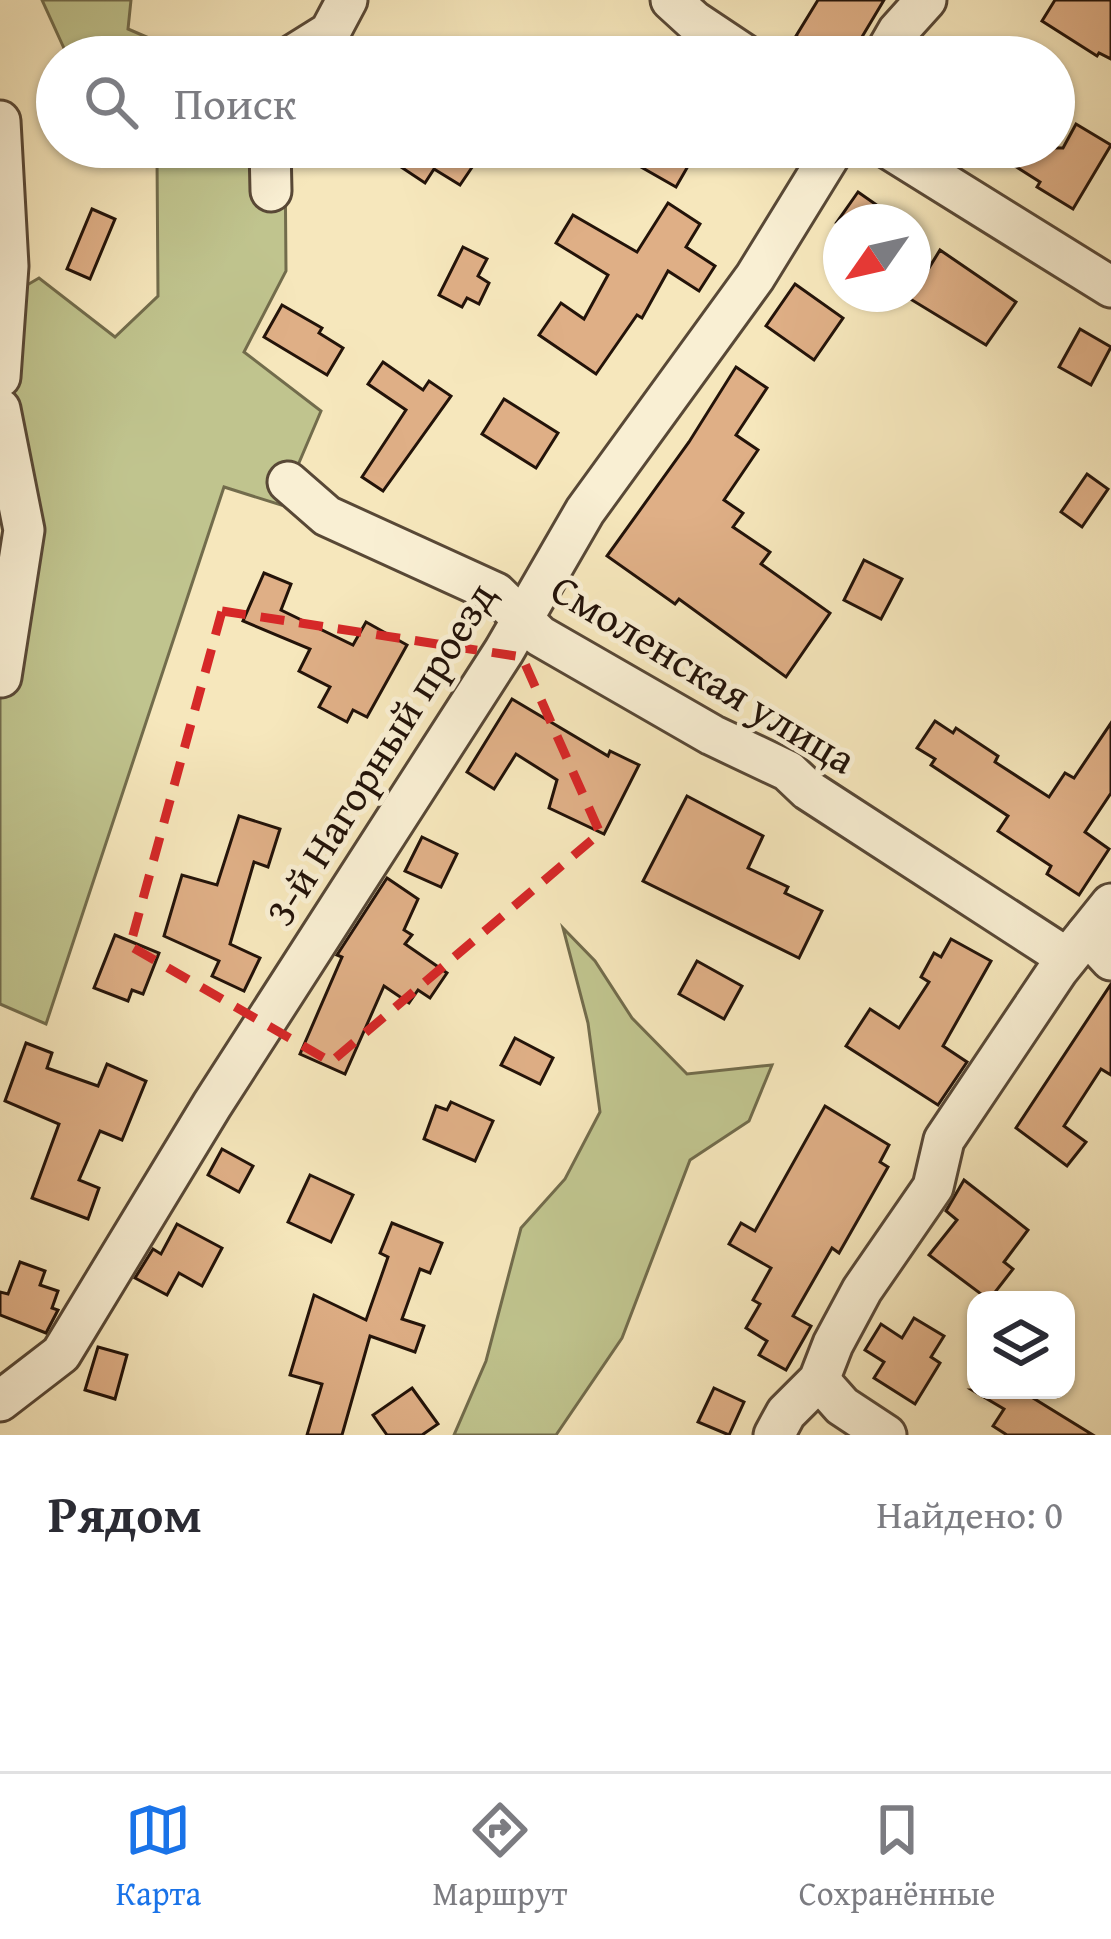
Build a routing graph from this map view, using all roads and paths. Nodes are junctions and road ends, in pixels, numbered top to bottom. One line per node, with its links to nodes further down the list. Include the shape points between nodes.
1 (347, 0): 4 (street)
2 (671, 0): 5 (street)
3 (926, 0): 6 (street)
4 (324, 36)
5 (716, 36)
6 (896, 36)
7 (0, 122): 13 (street, via 8,266)
8 (270, 168): 11 (street)
9 (822, 168): 16 (street, 3-й Нагорный проезд)
10 (920, 168): 12 (street)
11 (271, 191)
12 (1111, 287)
13 (0, 377)
14 (0, 409): 17 (street, via 24,530)
15 (288, 482): 16 (street, Смоленская улица, via 327,516 496,593)
16 (519, 619): 18 (street, Смоленская улица, via 788,771 808,790); 20 (street, 3-й Нагорный проезд, via 61,1354)
17 (2, 676)
18 (1094, 939): 19 (street, via 944,1140 933,1187 862,1290)
19 (819, 1380): 21 (street); 22 (street)
20 (0, 1401)
21 (774, 1435)
22 (886, 1435)

